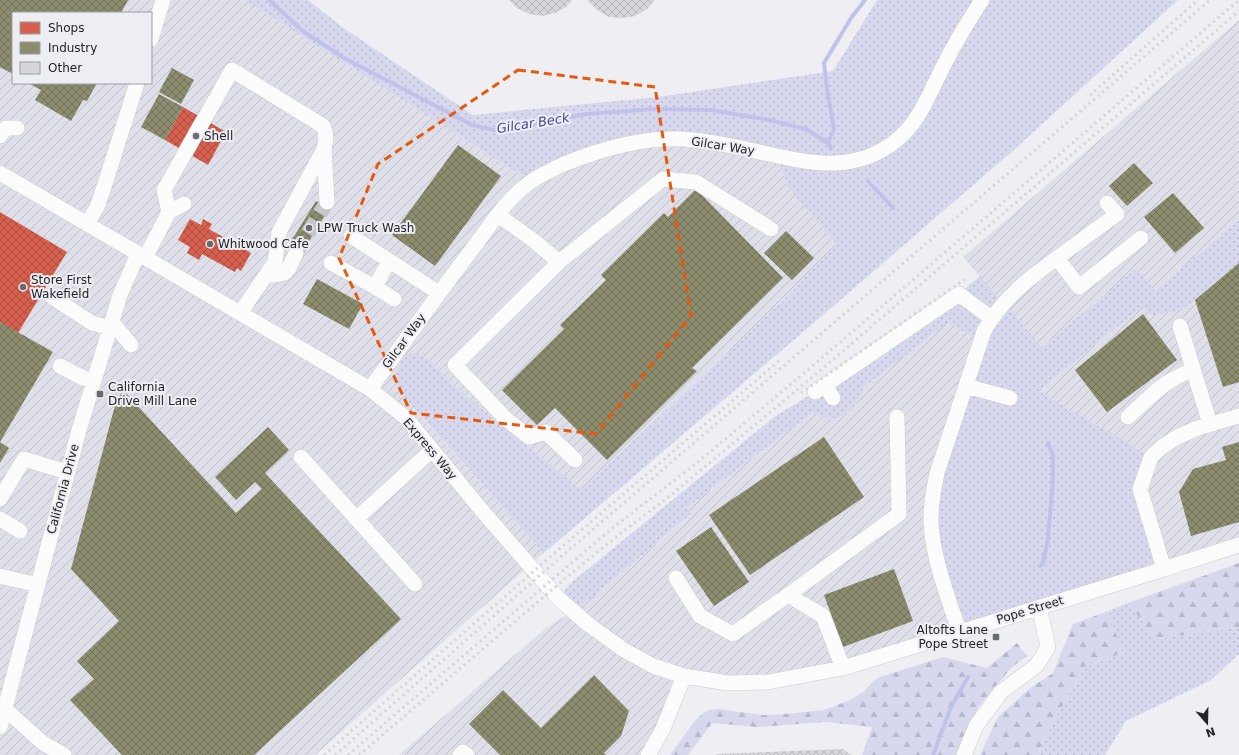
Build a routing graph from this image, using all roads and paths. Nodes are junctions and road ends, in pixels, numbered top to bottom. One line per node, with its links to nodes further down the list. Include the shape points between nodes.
1 (163, 0): 3 (street)
2 (982, 0): 13 (street, Gilcar Way, via 911,126 890,145 869,157 822,164 682,139 636,143 603,150 548,172 518,191)
3 (152, 36)
4 (137, 84): 14 (street, via 103,190)
5 (17, 128): 6 (street, via 6,128)
6 (0, 136)
7 (324, 149): 9 (street); 12 (street, via 326,132 323,126 232,70 164,190); 24 (street, via 280,232 275,262)
8 (0, 173): 14 (street)
9 (327, 202)
10 (1107, 203): 20 (street, via 1117,214)
11 (184, 204): 12 (street)
12 (169, 212): 19 (street, California Drive)
13 (498, 215): 22 (street); 26 (street, Gilcar Way)
14 (87, 224): 19 (street)
15 (771, 229): 22 (street, via 696,182 663,179)
16 (351, 236): 21 (street)
17 (1141, 238): 20 (street, via 1079,287)
18 (296, 253): 24 (street, via 286,273)
19 (142, 256): 29 (street, Express Way); 31 (street, California Drive, via 120,295)
20 (1058, 258): 30 (street, via 1008,297)
21 (389, 261): 25 (street); 26 (street)
22 (559, 262): 47 (street, via 455,365 507,420 529,437 546,432)
23 (332, 263): 25 (street)
24 (266, 275): 29 (street)
25 (375, 287): 28 (street)
26 (439, 293): 38 (street, Gilcar Way)
27 (52, 297): 31 (street, via 92,323)
28 (394, 299)
29 (240, 313): 38 (street, Express Way)
30 (991, 318): 37 (street, via 984,331); 39 (street, via 959,294 820,389)
31 (111, 325): 33 (street); 36 (street, California Drive)
32 (1180, 326): 35 (street)
33 (131, 345)
34 (60, 366): 36 (street)
35 (1193, 370): 43 (street, via 1162,385); 44 (street)
36 (94, 381): 48 (street, California Drive)
37 (966, 386): 40 (street); 61 (street, via 937,473 932,510 936,557)
38 (370, 389): 45 (street, Express Way, via 406,418)
39 (833, 398)
40 (1010, 398)
41 (1239, 416): 44 (street)
42 (897, 417): 59 (street, via 899,514)
43 (1128, 417)
44 (1210, 424): 54 (street, via 1178,437 1162,447 1151,458 1140,489)
45 (432, 450): 51 (street); 63 (street, Express Way, via 558,598 590,626 624,650 653,666)
46 (301, 457): 51 (street)
47 (575, 460)
48 (67, 472): 49 (street, via 24,459); 58 (street, California Drive)
49 (0, 499)
50 (0, 519): 52 (street)
51 (356, 519): 57 (street)
52 (20, 531)
53 (1239, 545): 54 (street)
54 (1164, 569): 60 (street, Pope Street)
55 (0, 576): 58 (street)
56 (676, 578): 59 (street, via 700,616 733,634)
57 (415, 584)
58 (38, 585): 64 (street, California Drive)
59 (788, 595): 62 (street, via 823,616)
60 (1039, 607): 61 (street, Pope Street); 70 (street, via 1048,647 1037,665 1001,692 976,726)
61 (958, 632): 62 (street, Pope Street)
62 (843, 668): 63 (street, Pope Street, via 768,682 728,683)
63 (684, 676): 69 (street, via 662,731)
64 (5, 709): 65 (street, California Drive); 66 (street, via 43,743)
65 (0, 728)
66 (64, 755)
67 (460, 755): 68 (street, via 464,752)
68 (467, 755)
69 (648, 755)
70 (964, 755)

